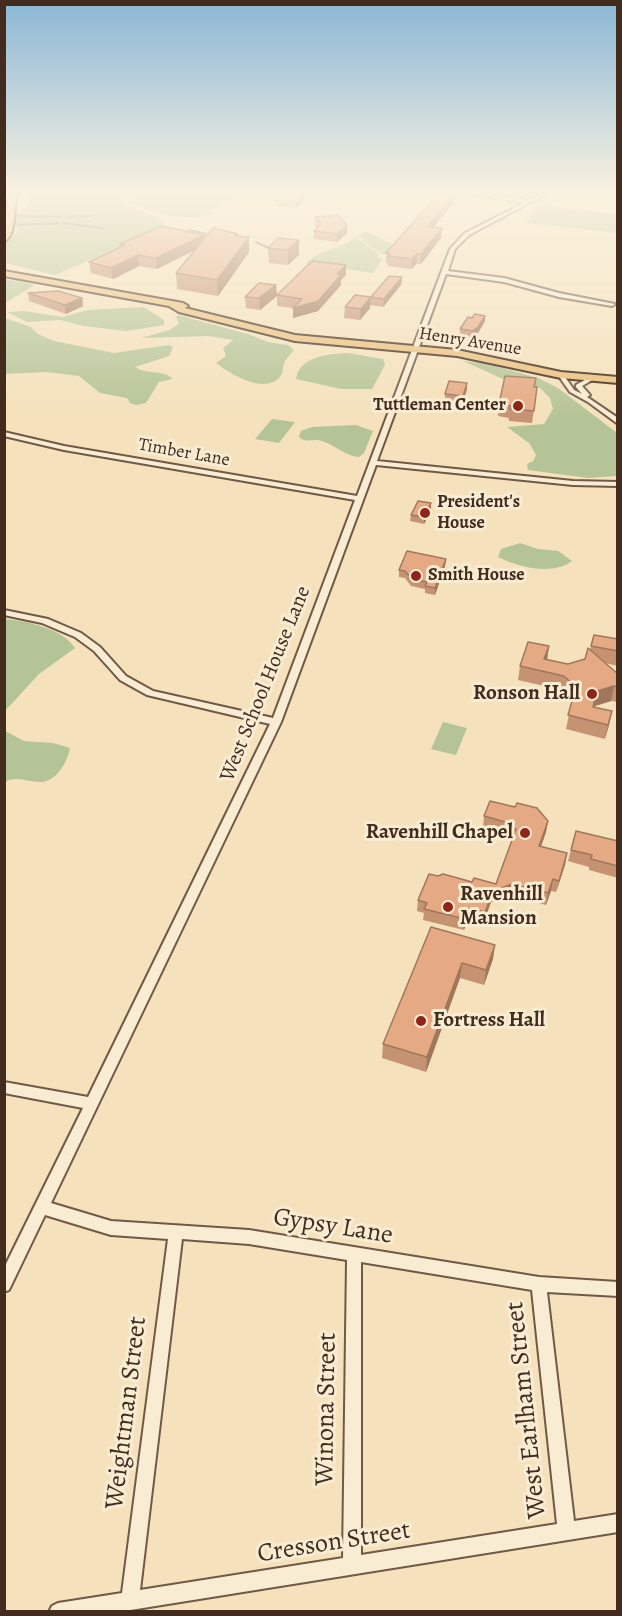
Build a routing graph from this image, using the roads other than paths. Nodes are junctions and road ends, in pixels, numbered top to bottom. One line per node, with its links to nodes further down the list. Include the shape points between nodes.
1 (445, 267): 2 (street, West School House Lane)
2 (443, 272): 4 (street, via 504,280); 5 (street, West School House Lane)
3 (4, 273): 5 (main road, Henry Avenue, via 173,305 302,339)
4 (615, 305)
5 (415, 349): 6 (main road, Henry Avenue, via 477,356); 12 (street, West School House Lane)
6 (561, 375): 7 (main road, Henry Avenue); 9 (street, via 572,391)
7 (592, 378): 8 (main road, Henry Avenue); 9 (street, via 578,386)
8 (618, 380)
9 (590, 401): 10 (street)
10 (618, 422)
11 (4, 434): 14 (street, Timber Lane)
12 (373, 463): 13 (street); 14 (street, West School House Lane)
13 (618, 484)
14 (360, 498): 16 (street, West School House Lane)
15 (4, 612): 16 (street, via 45,621 78,635 97,649 123,678 150,693)
16 (276, 722): 18 (street, West School House Lane)
17 (4, 1087): 18 (street)
18 (92, 1104): 19 (street, West School House Lane)
19 (42, 1207): 20 (street, Gypsy Lane, via 111,1228); 23 (street, West School House Lane)
20 (176, 1233): 21 (street, Gypsy Lane, via 242,1237); 28 (street, Weightman Street)
21 (354, 1254): 22 (street, Gypsy Lane); 27 (street, Winona Street)
22 (539, 1284): 24 (street, Gypsy Lane); 26 (street, West Earlham Street)
23 (4, 1285)
24 (618, 1289)
25 (618, 1523): 26 (street, Cresson Street)
26 (566, 1531): 27 (street, Cresson Street)
27 (352, 1565): 28 (street, Cresson Street)
28 (130, 1600): 29 (street, Cresson Street)
29 (58, 1611)

